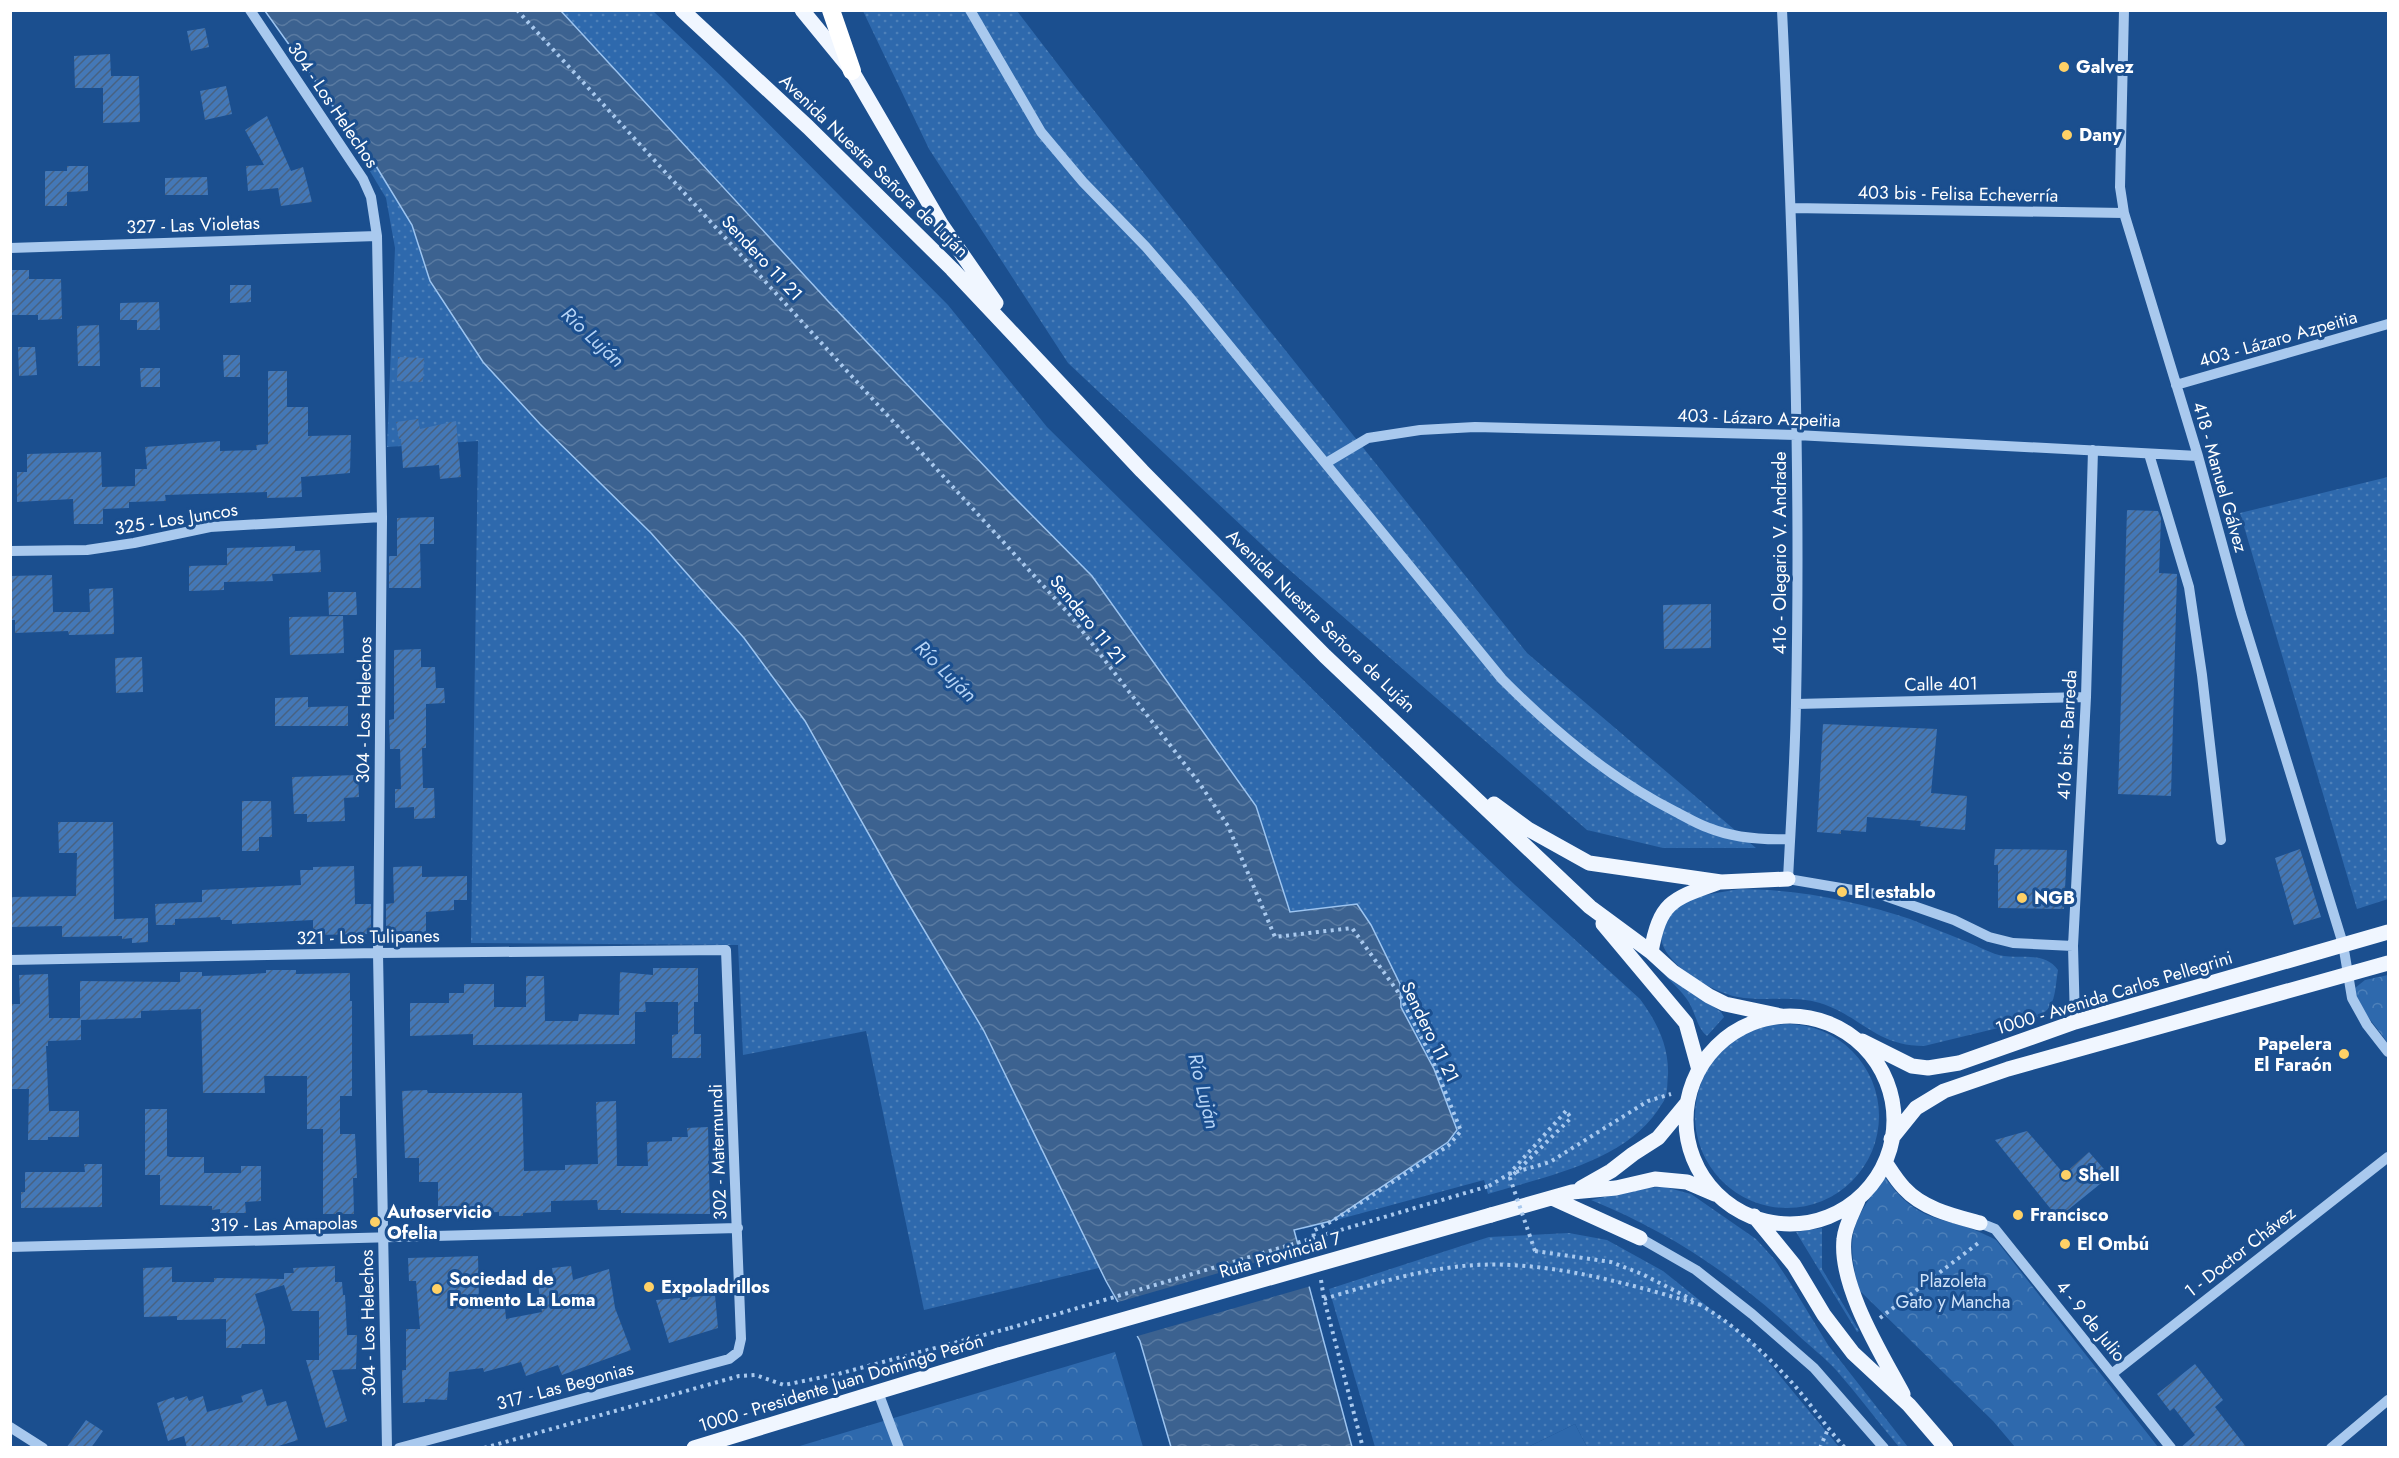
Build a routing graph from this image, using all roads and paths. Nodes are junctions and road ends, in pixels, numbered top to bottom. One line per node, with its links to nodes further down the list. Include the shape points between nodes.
1 (250, 10): 12 (street, 304 - Los Helechos, via 363,179 371,197)
2 (517, 10): 63 (path, Sendero 11 21, via 1070,615 1228,826 1275,937 1352,928 1398,992 1430,1054 1461,1131 1448,1146 1313,1231)
3 (682, 10): 15 (main road, Avenida Nuestra Señora de Luján, via 808,127)
4 (802, 10): 9 (main road, Avenida Nuestra Señora de Luján)
5 (831, 10): 9 (highway)
6 (970, 10): 21 (street, via 1041,132 1191,299)
7 (1782, 10): 10 (street, 416 - Olegario V. Andrade)
8 (2124, 10): 11 (street, 418 - Manuel Gálvez, via 2120,187)
9 (852, 71): 15 (main road, Avenida Nuestra Señora de Luján, via 941,224)
10 (1791, 208): 11 (street, 403 bis - Felisa Echeverría); 17 (street, 416 - Olegario V. Andrade)
11 (2124, 213): 16 (street, 418 - Manuel Gálvez)
12 (377, 236): 13 (street, 327 - Las Violetas); 22 (street, 304 - Los Helechos)
13 (10, 248)
14 (2388, 324): 16 (street, 403 - Lázaro Azpeitia)
15 (1033, 354): 26 (main road, Avenida Nuestra Señora de Luján, via 1317,648)
16 (2176, 385): 20 (street, 418 - Manuel Gálvez)
17 (1796, 435): 18 (street, 403 - Lázaro Azpeitia); 21 (street, 403 - Lázaro Azpeitia, via 1475,427 1420,430 1368,438); 25 (street, 416 - Olegario V. Andrade)
18 (2093, 450): 19 (street, 403 - Lázaro Azpeitia); 24 (street, 416 bis - Barreda)
19 (2149, 454): 20 (street, 403 - Lázaro Azpeitia); 28 (street, via 2188,586)
20 (2198, 456): 33 (street, 418 - Manuel Gálvez, via 2241,613)
21 (1326, 463): 27 (street, via 1502,679 1545,722 1595,763 1651,799 1709,828 1762,840)
22 (382, 517): 23 (street, 325 - Los Juncos, via 210,527 87,550); 37 (street, 304 - Los Helechos)
23 (10, 551)
24 (2086, 697): 25 (street, Calle 401); 34 (street, 416 bis - Barreda)
25 (1796, 704): 27 (street, 416 - Olegario V. Andrade)
26 (1448, 770): 30 (main road, via 1528,829 1589,863); 31 (main road, Avenida Nuestra Señora de Luján)
27 (1790, 838): 29 (street, 416 - Olegario V. Andrade)
28 (2221, 840)
29 (1788, 879): 30 (main road); 34 (street, via 1882,895 2013,943)
30 (1721, 882): 36 (main road, via 1667,906 1656,926)
31 (1590, 907): 36 (main road, Avenida Nuestra Señora de Luján); 45 (main road, Avenida Nuestra Señora de Luján, via 1686,1023)
32 (2388, 932): 33 (main road, 1000 - Avenida Carlos Pellegrini)
33 (2343, 944): 40 (street, 418 - Manuel Gálvez); 42 (main road, 1000 - Avenida Carlos Pellegrini)
34 (2073, 946): 42 (street, 416 bis - Barreda)
35 (726, 950): 37 (street, 321 - Los Tulipanes); 58 (street, 302 - Matermundi)
36 (1651, 952): 41 (main road, Avenida Nuestra Señora de Luján, via 1673,972 1725,1004)
37 (378, 953): 38 (street, 321 - Los Tulipanes); 61 (street, 304 - Los Helechos)
38 (10, 960)
39 (2388, 963): 40 (main road)
40 (2348, 975): 44 (street, 418 - Manuel Gálvez, via 2352,998); 48 (main road, via 1944,1091 1916,1108)
41 (1781, 1016): 43 (main road, via 1820,1020); 45 (main road, via 1734,1033 1720,1043)
42 (2075, 1022): 43 (main road, 1000 - Avenida Carlos Pellegrini, via 1959,1063 1928,1068 1912,1066)
43 (1854, 1038): 48 (main road, via 1876,1062 1887,1083 1893,1107)
44 (2388, 1052)
45 (1699, 1070): 46 (main road)
46 (1692, 1086): 47 (main road); 51 (path, via 1648,1101 1550,1162)
47 (1688, 1103): 52 (main road, Ruta Provincial 7, via 1658,1138); 53 (main road, via 1688,1143 1704,1180)
48 (1891, 1140): 50 (main road)
49 (2388, 1157): 71 (street, 1 - Doctor Chávez)
50 (1885, 1162): 55 (main road); 57 (main road, via 1912,1196 1939,1210)
51 (1509, 1174): 66 (path, bridge, via 1566,1111 1571,1118 1510,1178 1535,1251 1611,1262); 81 (path, bridge, via 1489,1186 1010,1328 838,1374 784,1385 756,1375 739,1376)
52 (1572, 1192): 53 (main road, Ruta Provincial 7, via 1655,1179 1687,1182); 54 (main road, Ruta Provincial 7)
53 (1717, 1195): 56 (main road, via 1730,1206)
54 (1552, 1198): 60 (main road); 69 (main road, Ruta Provincial 7, bridge)
55 (1859, 1198): 56 (main road, via 1830,1216 1813,1221 1778,1224); 67 (main road, via 1844,1237 1844,1256)
56 (1754, 1216): 75 (main road, via 1794,1265 1853,1353)
57 (1980, 1223): 59 (street, 4 - 9 de Julio)
58 (738, 1228): 61 (street, 319 - Las Amapolas); 68 (street, 302 - Matermundi)
59 (1995, 1229): 67 (path); 71 (street, 4 - 9 de Julio)
60 (1640, 1238): 70 (street, via 1696,1270)
61 (383, 1239): 62 (street, 319 - Las Amapolas); 79 (street, 304 - Los Helechos)
62 (10, 1247)
63 (1317, 1253)
64 (1320, 1276): 65 (path)
65 (1324, 1299): 66 (path, via 1395,1278 1486,1265 1531,1266 1635,1286); 84 (path)
66 (1701, 1305): 72 (path, via 1755,1346)
67 (1867, 1327): 75 (main road)
68 (738, 1352): 80 (street, 317 - Las Begonias, via 729,1359)
69 (999, 1355): 73 (main road, 1000 - Presidente Juan Domingo Perón)
70 (1814, 1368): 72 (path); 87 (street)
71 (2113, 1374): 89 (street, 4 - 9 de Julio)
72 (1794, 1385): 77 (path)
73 (878, 1392): 82 (main road, 1000 - Presidente Juan Domingo Perón); 83 (street)
74 (2388, 1400): 90 (street)
75 (1909, 1405): 88 (main road)
76 (10, 1427): 78 (street)
77 (1828, 1429): 85 (path); 86 (path)
78 (43, 1448)
79 (387, 1448)
80 (399, 1448)
81 (484, 1448)
82 (694, 1448)
83 (899, 1448)
84 (1364, 1448)
85 (1820, 1448)
86 (1845, 1448)
87 (1884, 1448)
88 (1946, 1448)
89 (2171, 1448)
90 (2331, 1448)

